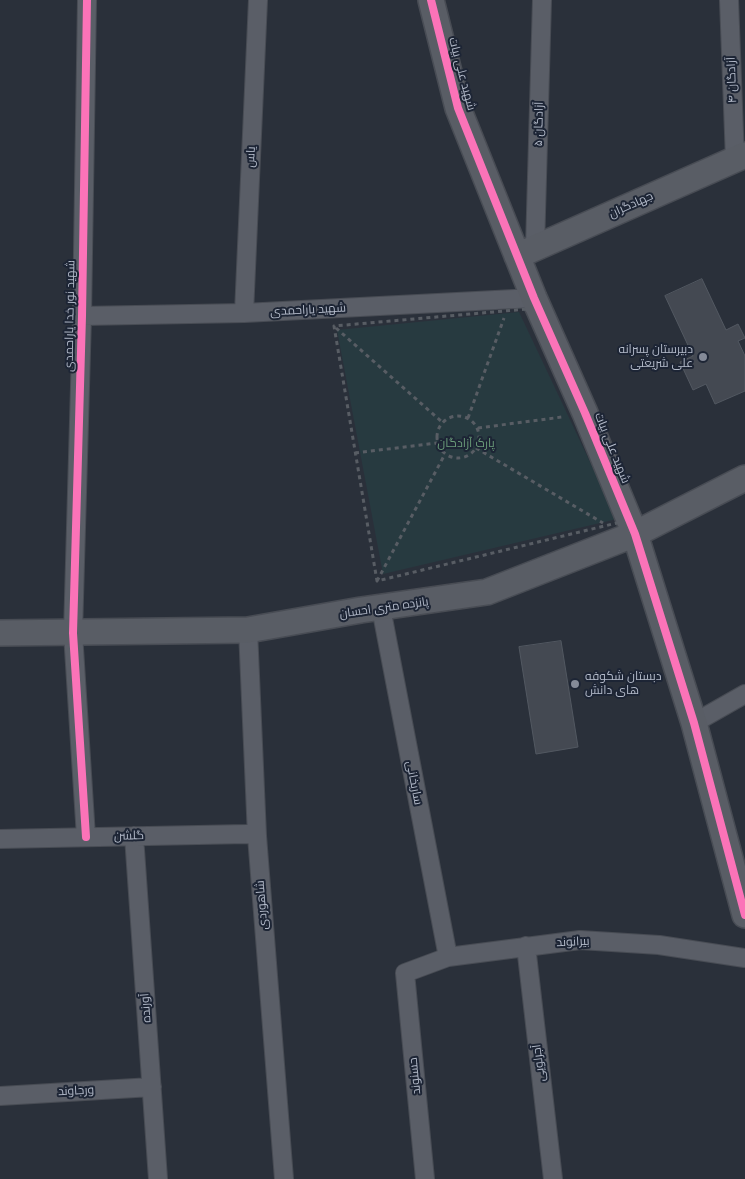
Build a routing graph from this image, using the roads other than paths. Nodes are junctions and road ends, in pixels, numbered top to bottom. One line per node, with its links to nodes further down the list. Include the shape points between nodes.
1 (87, 0): 10 (street, شهید نور خدا یاراحمدی)
2 (258, 0): 9 (street, یاس)
3 (432, 0): 7 (street, شهید علی بیات, via 458,108)
4 (542, 0): 7 (street, آزادگان ۵)
5 (729, 0): 6 (street, آزادگان ۴)
6 (740, 158): 7 (street, جهادگران)
7 (526, 252): 8 (street, شهید علی بیات)
8 (534, 298): 9 (street, شهید یاراحمدی); 12 (street, شهید علی بیات)
9 (244, 314): 10 (street, شهید یاراحمدی)
10 (82, 316): 15 (street, شهید نور خدا یاراحمدی)
11 (745, 478): 12 (street, پانزده متری احسان)
12 (635, 534): 13 (street, پانزده متری احسان, via 488,592); 18 (street, شهید علی بیات)
13 (371, 609): 14 (street, پانزده متری احسان); 25 (street, ساریخانی)
14 (248, 630): 15 (street, پانزده متری احسان); 20 (street, شاهوردی)
15 (73, 633): 16 (street, پانزده متری احسان); 21 (street, شهید نور خدا یاراحمدی)
16 (0, 634)
17 (745, 694): 18 (street)
18 (694, 723): 23 (street, شهید علی بیات)
19 (134, 836): 20 (street, گلشن); 21 (street, گلشن); 28 (street, آورنده)
20 (257, 836): 31 (street, شاهوردی)
21 (86, 837): 22 (street, گلشن)
22 (0, 839)
23 (745, 915)
24 (526, 946): 25 (street, بیرانوند); 26 (street, بیرانوند, via 580,940 659,945); 33 (street, آجرلویی)
25 (448, 957): 27 (street, بیرانوند)
26 (745, 958)
27 (405, 973): 32 (street, حسنوند)
28 (152, 1087): 29 (street, ورجاوند); 30 (street, آورنده)
29 (0, 1096)
30 (158, 1179)
31 (284, 1179)
32 (425, 1179)
33 (553, 1179)

